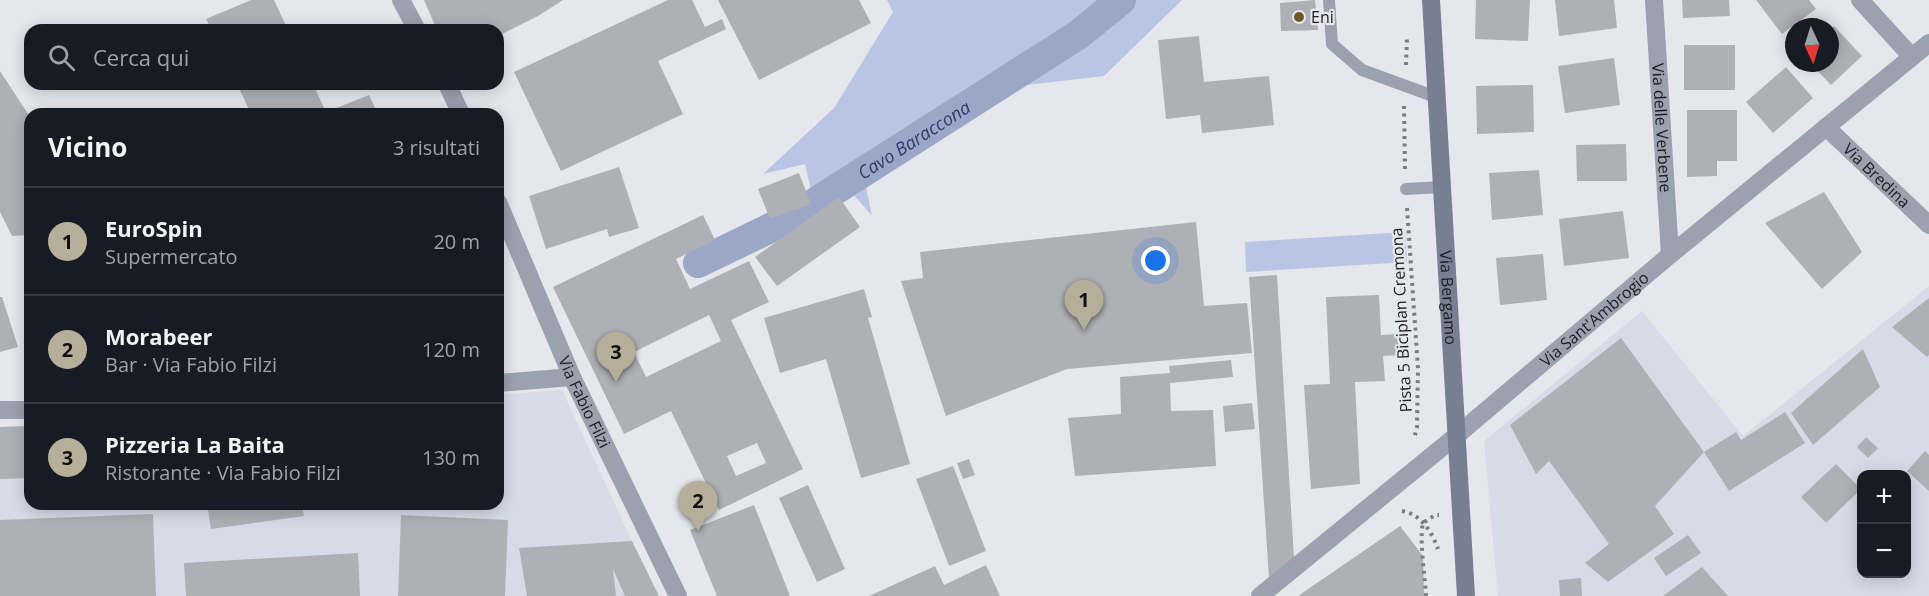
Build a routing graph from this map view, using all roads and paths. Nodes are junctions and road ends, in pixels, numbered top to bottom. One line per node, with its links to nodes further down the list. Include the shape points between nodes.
1 (401, 0): 6 (street)
2 (1329, 0): 10 (lane, via 1332,44 1362,70)
3 (1431, 0): 10 (main road, Via Bergamo)
4 (1654, 0): 18 (street, Via delle Verbene)
5 (1860, 0): 8 (street)
6 (414, 24)
7 (1929, 43): 8 (street, Via Sant'Ambrogio)
8 (1912, 57): 12 (street, Via Sant'Ambrogio)
9 (450, 90): 11 (street)
10 (1436, 97): 14 (main road, Via Bergamo)
11 (458, 108)
12 (1826, 127): 17 (street, Via Bredina); 18 (street, Via Sant'Ambrogio)
13 (1403, 141): 15 (path, Pista 5 Biciplan Cremona)
14 (1442, 187): 15 (lane); 23 (main road, Via Bergamo)
15 (1406, 189): 24 (path, Pista 5 Biciplan Cremona, via 1418,369 1417,427)
16 (504, 216): 19 (street, Via Fabio Filzi)
17 (1929, 225)
18 (1670, 255): 23 (street, Via Sant'Ambrogio)
19 (572, 377): 20 (street); 29 (street, Via Fabio Filzi)
20 (504, 383)
21 (0, 410): 22 (street)
22 (24, 410)
23 (1456, 436): 26 (main road, Via Bergamo); 30 (street, Via Sant'Ambrogio)
24 (1412, 447)
25 (1391, 510): 27 (path, via 1411,512)
26 (1461, 514): 27 (path, via 1436,515); 32 (main road, Via Bergamo)
27 (1423, 523): 28 (path); 31 (path, via 1420,536)
28 (1435, 541)
29 (678, 596)
30 (1260, 596)
31 (1426, 596)
32 (1466, 596)

